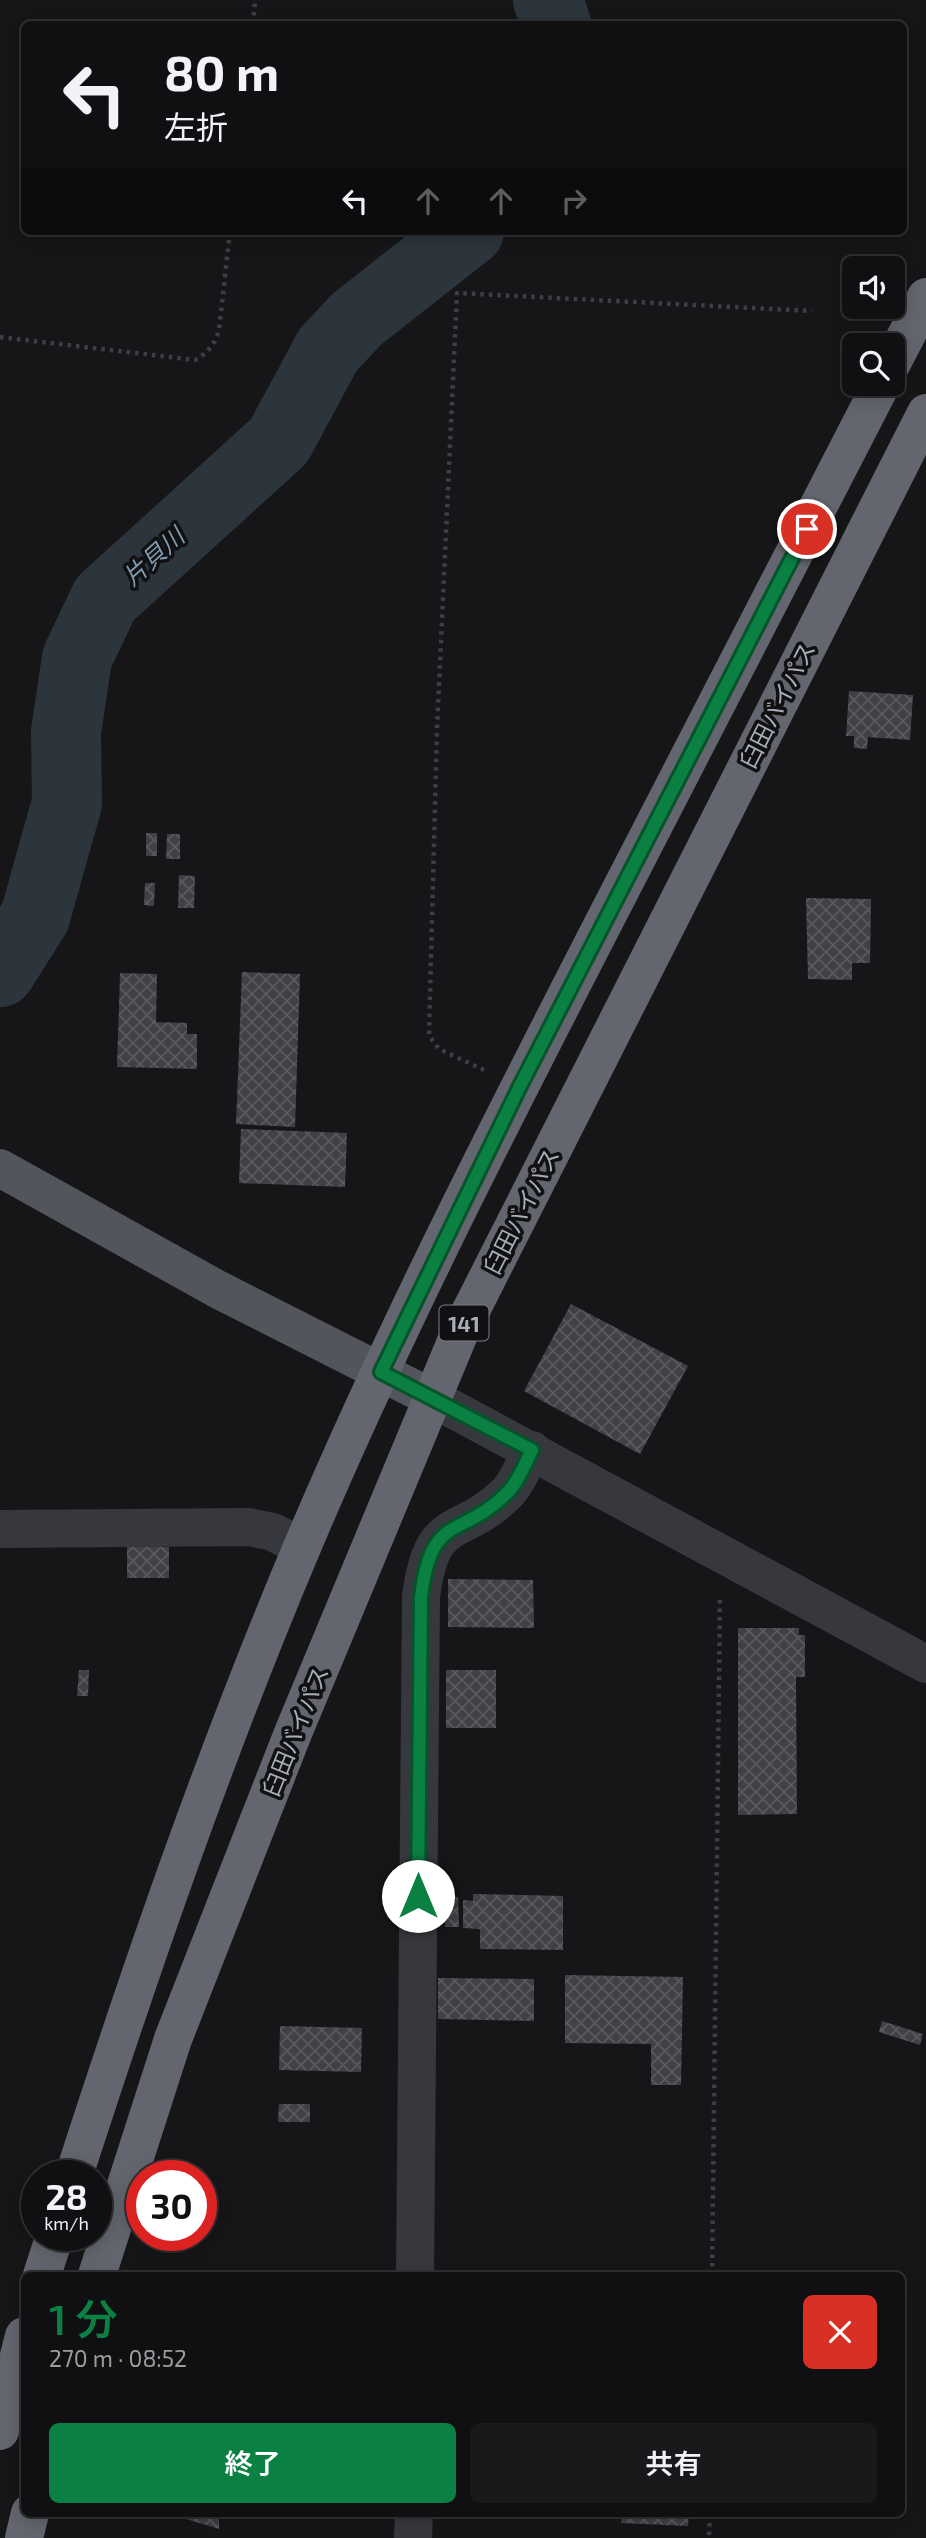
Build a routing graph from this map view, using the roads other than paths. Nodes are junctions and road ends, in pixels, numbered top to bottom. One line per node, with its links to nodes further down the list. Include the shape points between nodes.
1 (926, 297): 2 (highway)
2 (905, 338)
3 (875, 396): 6 (highway, 141, via 520,1086)
4 (926, 413): 7 (highway, 臼田バイパス / 141, via 460,1332)
5 (0, 1168): 6 (main road, via 217,1290)
6 (381, 1372): 7 (main road); 10 (highway, 141)
7 (433, 1399): 8 (street); 15 (highway, 臼田バイパス / 141, via 293,1733 173,2039)
8 (532, 1450): 11 (street); 16 (street, via 509,1491 438,1539 425,1565 421,1597)
9 (0, 1529): 10 (street, via 249,1527 273,1532)
10 (302, 1547): 12 (highway, 141, via 236,1706)
11 (926, 1664)
12 (79, 2160)
13 (50, 2251): 14 (highway)
14 (43, 2272)
15 (98, 2272)
16 (415, 2272)
17 (21, 2348): 18 (highway)
18 (0, 2431)
19 (29, 2517): 21 (highway)
20 (414, 2517): 22 (street)
21 (24, 2538)
22 (413, 2538)

